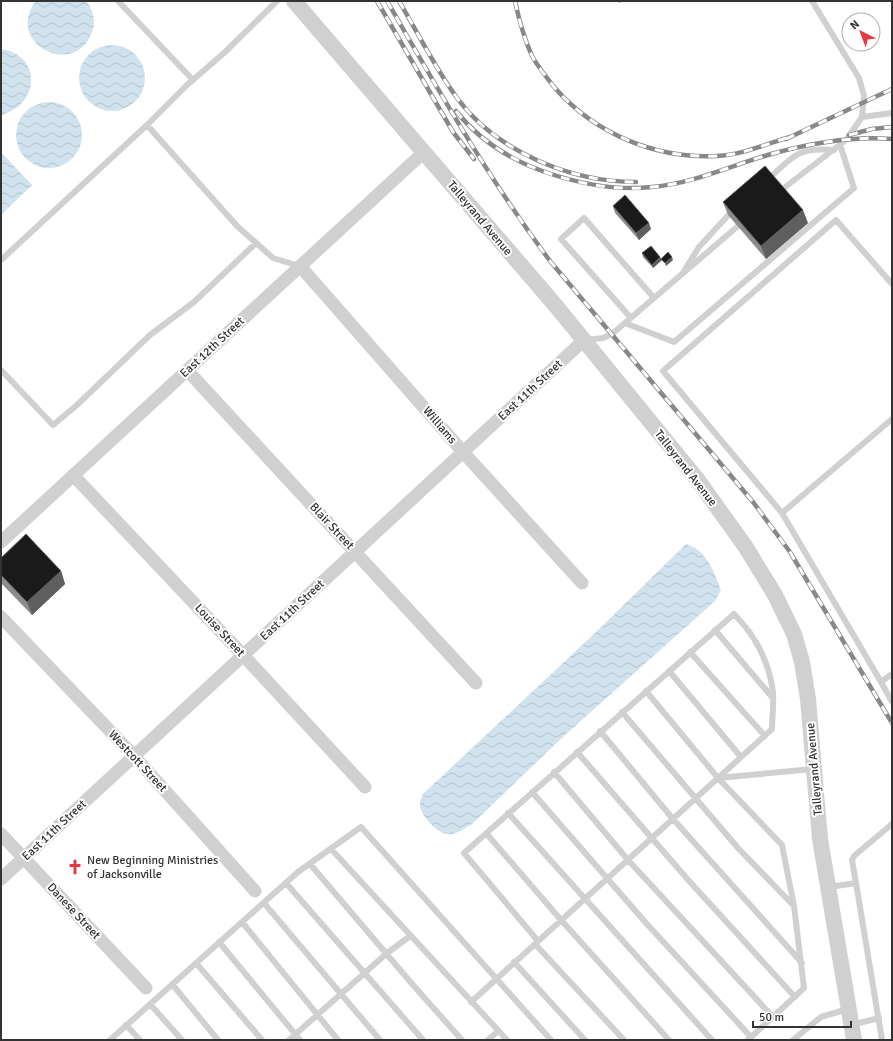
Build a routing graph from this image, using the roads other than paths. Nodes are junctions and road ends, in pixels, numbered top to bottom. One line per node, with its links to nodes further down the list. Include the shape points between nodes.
1 (118, 1): 5 (lane)
2 (277, 1): 5 (lane)
3 (294, 1): 11 (street, Talleyrand Avenue)
4 (812, 1): 7 (lane, via 859,78 864,96)
5 (193, 80): 8 (lane)
6 (892, 113): 7 (lane)
7 (862, 116): 9 (lane)
8 (147, 125): 16 (lane, via 237,226); 17 (lane)
9 (840, 145): 10 (lane); 23 (lane, via 854,188 674,342)
10 (834, 150): 12 (lane, via 819,148 800,151); 13 (lane)
11 (424, 152): 18 (street, East 12th Street); 24 (street, Talleyrand Avenue)
12 (759, 187)
13 (780, 192)
14 (738, 205): 19 (lane, via 699,247)
15 (738, 226): 19 (lane)
16 (256, 243): 18 (lane, via 273,258); 25 (lane, via 194,302 150,336 53,425)
17 (1, 260)
18 (300, 266): 26 (street, East 12th Street); 28 (street, Williams)
19 (684, 271): 21 (lane)
20 (892, 284): 30 (lane, via 836,220 663,371)
21 (654, 298): 22 (lane); 22 (lane, via 584,218 578,223 561,239)
22 (631, 318): 23 (lane)
23 (625, 323): 24 (lane, via 603,338)
24 (583, 341): 28 (street, East 11th Street); 51 (street, Talleyrand Avenue, via 697,479 745,546 775,595 794,634 802,662)
25 (1, 370)
26 (187, 370): 29 (street, East 12th Street); 32 (street, Blair Street)
27 (892, 419): 30 (lane)
28 (463, 452): 32 (street, East 11th Street); 33 (street, Williams)
29 (74, 475): 31 (street, East 12th Street); 37 (street, Louise Street)
30 (782, 513): 40 (lane)
31 (1, 542)
32 (355, 551): 37 (street, East 11th Street); 41 (street, Blair Street)
33 (582, 582)
34 (1, 617): 49 (street, Westcott Street)
35 (715, 630): 36 (lane); 43 (lane); 43 (lane, via 734,614 748,628 762,653)
36 (690, 652): 38 (lane); 47 (lane)
37 (243, 655): 49 (street, East 11th Street); 54 (street, Louise Street)
38 (669, 671): 42 (lane); 50 (lane)
39 (892, 674): 40 (lane)
40 (881, 682): 44 (lane)
41 (476, 683)
42 (646, 691): 45 (lane); 53 (lane)
43 (772, 696): 47 (lane, via 772,729)
44 (892, 702)
45 (622, 712): 46 (lane); 56 (lane)
46 (600, 731): 48 (lane); 58 (lane)
47 (764, 736): 50 (lane)
48 (577, 752): 52 (lane); 62 (lane)
49 (134, 756): 64 (street, East 11th Street); 72 (street, Westcott Street)
50 (741, 757): 53 (lane)
51 (814, 769): 53 (lane); 71 (street, Talleyrand Avenue, via 820,839)
52 (554, 772): 55 (lane); 65 (lane)
53 (718, 778): 56 (lane); 75 (lane, via 782,845)
54 (365, 787)
55 (532, 792): 57 (lane); 67 (lane)
56 (697, 798): 58 (lane); 75 (lane, via 738,848)
57 (508, 813): 60 (lane); 73 (lane)
58 (673, 819): 62 (lane); 84 (lane)
59 (892, 824): 70 (lane, via 854,856 852,860)
60 (486, 833): 76 (lane); 80 (lane, via 464,853)
61 (1, 834): 64 (street, Danese Street)
62 (652, 838): 65 (lane); 90 (lane)
63 (331, 849): 66 (lane); 78 (lane); 86 (lane, via 362,827)
64 (24, 858): 68 (street, East 11th Street); 88 (street, Danese Street)
65 (628, 860): 67 (lane); 95 (lane)
66 (310, 864): 69 (lane); 81 (lane)
67 (608, 878): 73 (lane); 101 (lane)
68 (1, 879)
69 (286, 883): 74 (lane); 85 (lane)
70 (856, 883): 71 (lane); 96 (lane)
71 (828, 887): 93 (street, Talleyrand Avenue)
72 (255, 891)
73 (584, 899): 76 (lane); 119 (lane)
74 (264, 903): 77 (lane); 89 (lane)
75 (794, 906): 84 (lane)
76 (561, 920): 80 (lane); 118 (lane)
77 (242, 922): 79 (lane); 94 (lane)
78 (410, 936): 81 (lane); 91 (lane)
79 (220, 942): 83 (lane); 100 (lane)
80 (537, 942): 82 (lane); 117 (lane)
81 (386, 954): 85 (lane); 112 (lane)
82 (514, 962): 86 (lane); 116 (lane)
83 (196, 963): 87 (lane); 106 (lane)
84 (802, 963): 90 (lane, via 804,988)
85 (364, 974): 89 (lane); 111 (lane)
86 (496, 978): 91 (lane); 115 (lane)
87 (172, 984): 92 (lane); 105 (lane)
88 (146, 988)
89 (342, 995): 94 (lane); 110 (lane)
90 (795, 996): 95 (lane)
91 (471, 1002): 98 (lane)
92 (150, 1004): 97 (lane); 104 (lane)
93 (849, 1009): 99 (street, Talleyrand Avenue); 120 (lane, via 821,1017)
94 (317, 1014): 100 (lane); 109 (lane)
95 (773, 1017): 101 (lane)
96 (879, 1018): 99 (lane); 121 (lane)
97 (126, 1026): 102 (lane); 103 (lane)
98 (498, 1031): 113 (lane); 114 (lane)
99 (853, 1033)
100 (295, 1034): 107 (lane); 108 (lane)
101 (750, 1039)
102 (110, 1040)
103 (140, 1040)
104 (182, 1040)
105 (218, 1040)
106 (262, 1040)
107 (289, 1040)
108 (300, 1040)
109 (338, 1040)
110 (380, 1040)
111 (422, 1040)
112 (462, 1040)
113 (488, 1040)
114 (507, 1040)
115 (551, 1040)
116 (585, 1040)
117 (624, 1040)
118 (669, 1040)
119 (712, 1040)
120 (793, 1040)
121 (882, 1040)

